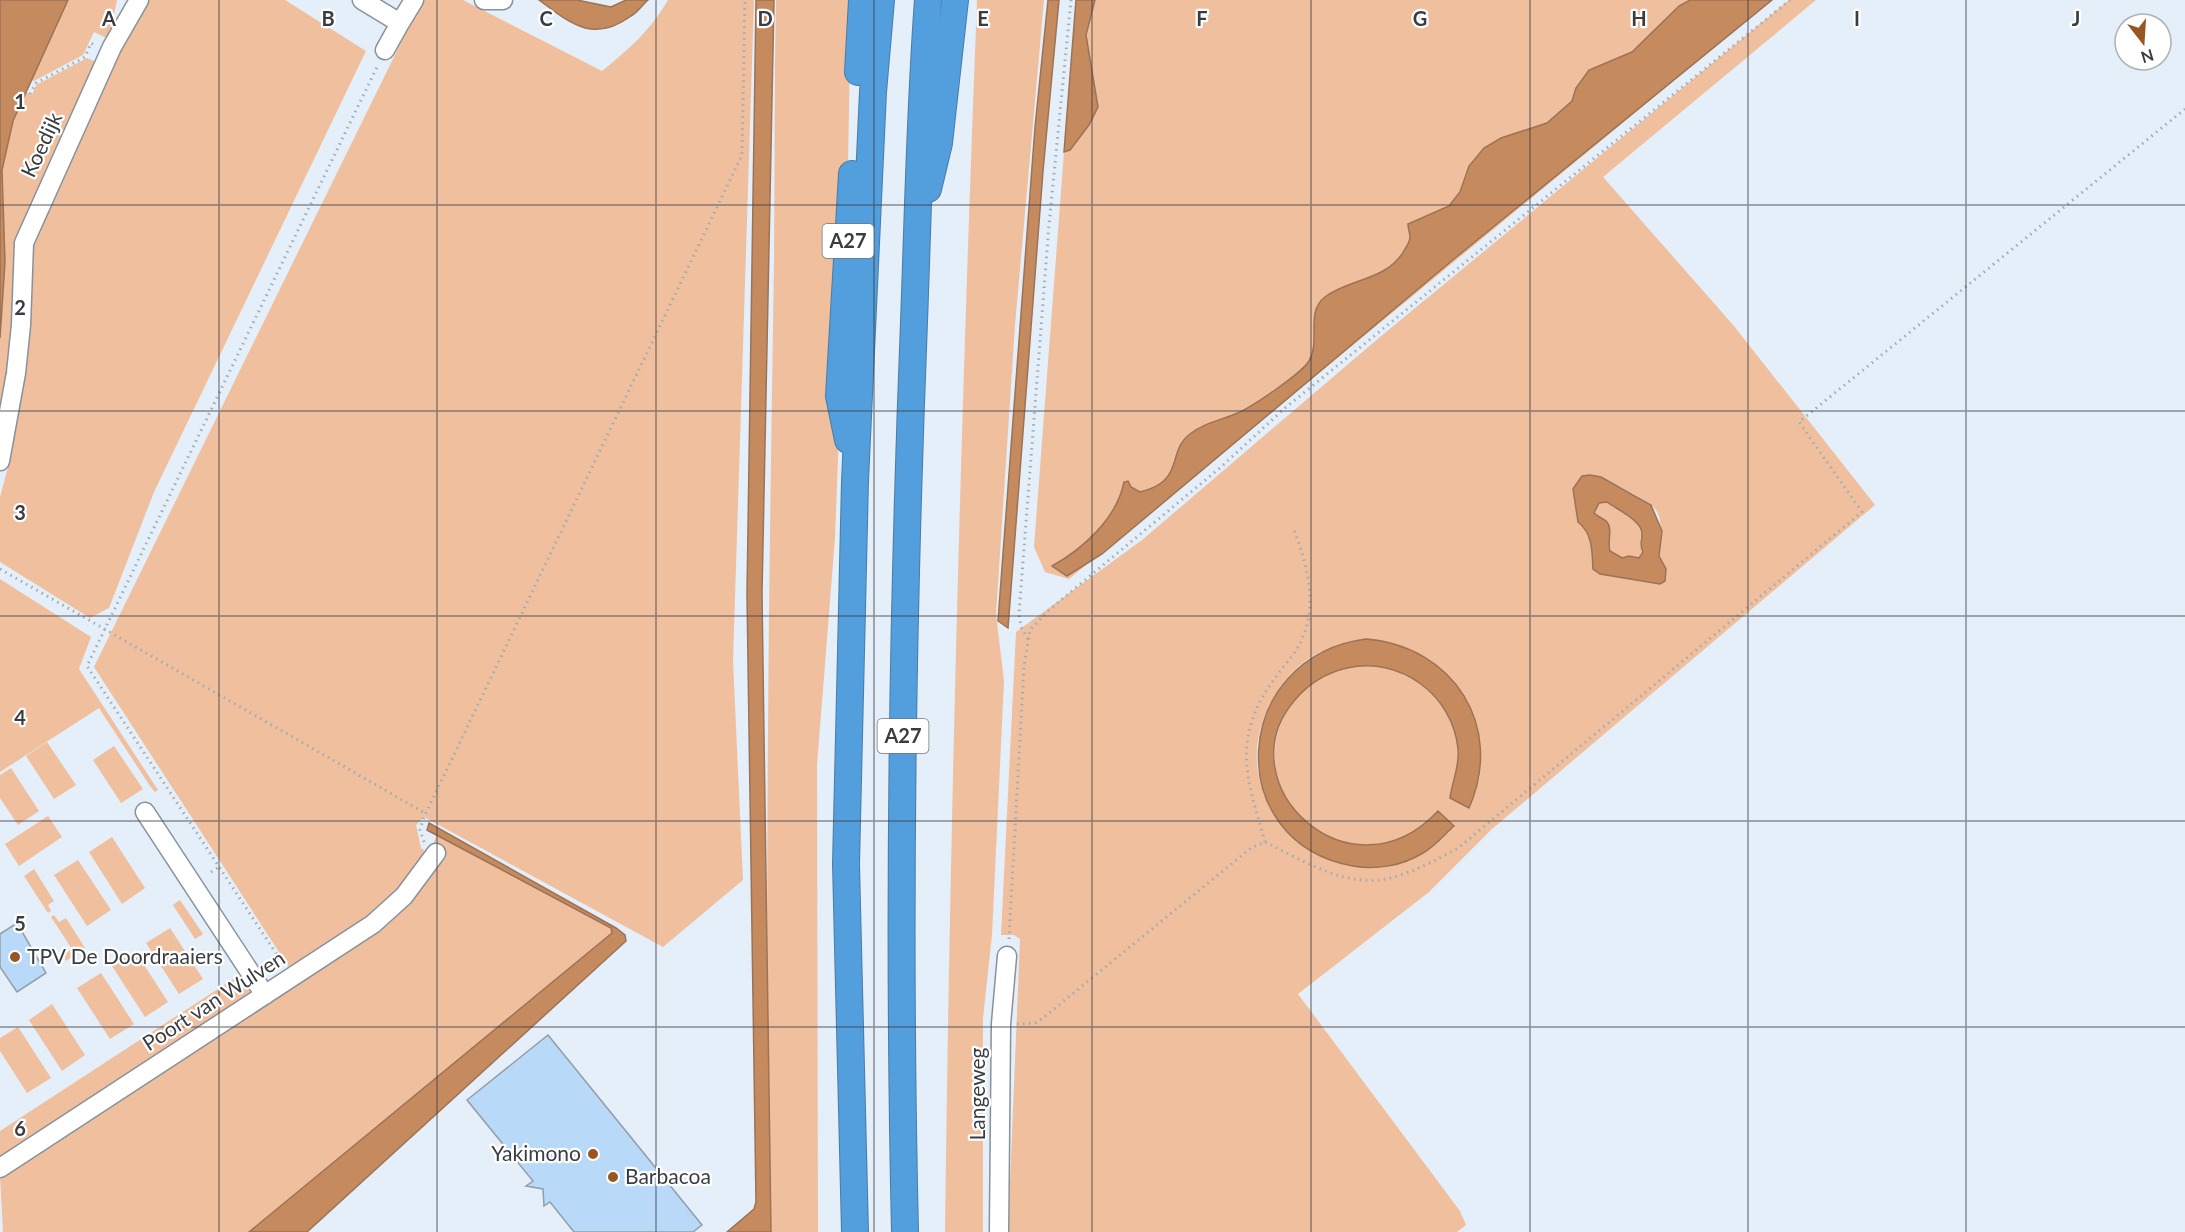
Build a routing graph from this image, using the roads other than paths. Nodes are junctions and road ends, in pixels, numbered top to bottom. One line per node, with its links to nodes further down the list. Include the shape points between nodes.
1 (139, 0): 13 (street, Koedijk, via 110,52 24,243 21,325)
2 (362, 0): 10 (street)
3 (414, 0): 10 (street)
4 (484, 0): 5 (street)
5 (503, 0)
6 (862, 0): 14 (highway, A27, via 839,396)
7 (881, 0): 14 (highway, A27, via 873,92)
8 (928, 0): 12 (highway, A27, via 918,139)
9 (955, 0): 12 (highway, A27, via 939,143)
10 (400, 24): 11 (street)
11 (386, 50)
12 (917, 239): 21 (highway, A27, via 904,602 901,863)
13 (0, 461)
14 (855, 481): 20 (highway, A27, via 846,864)
15 (145, 812): 18 (street)
16 (436, 853): 18 (street, Poort van Wulven, via 390,910)
17 (1006, 956): 22 (street, Langeweg, via 1000,1024)
18 (265, 995): 19 (street, Poort van Wulven)
19 (0, 1168)
20 (855, 1232)
21 (905, 1232)
22 (999, 1232)

